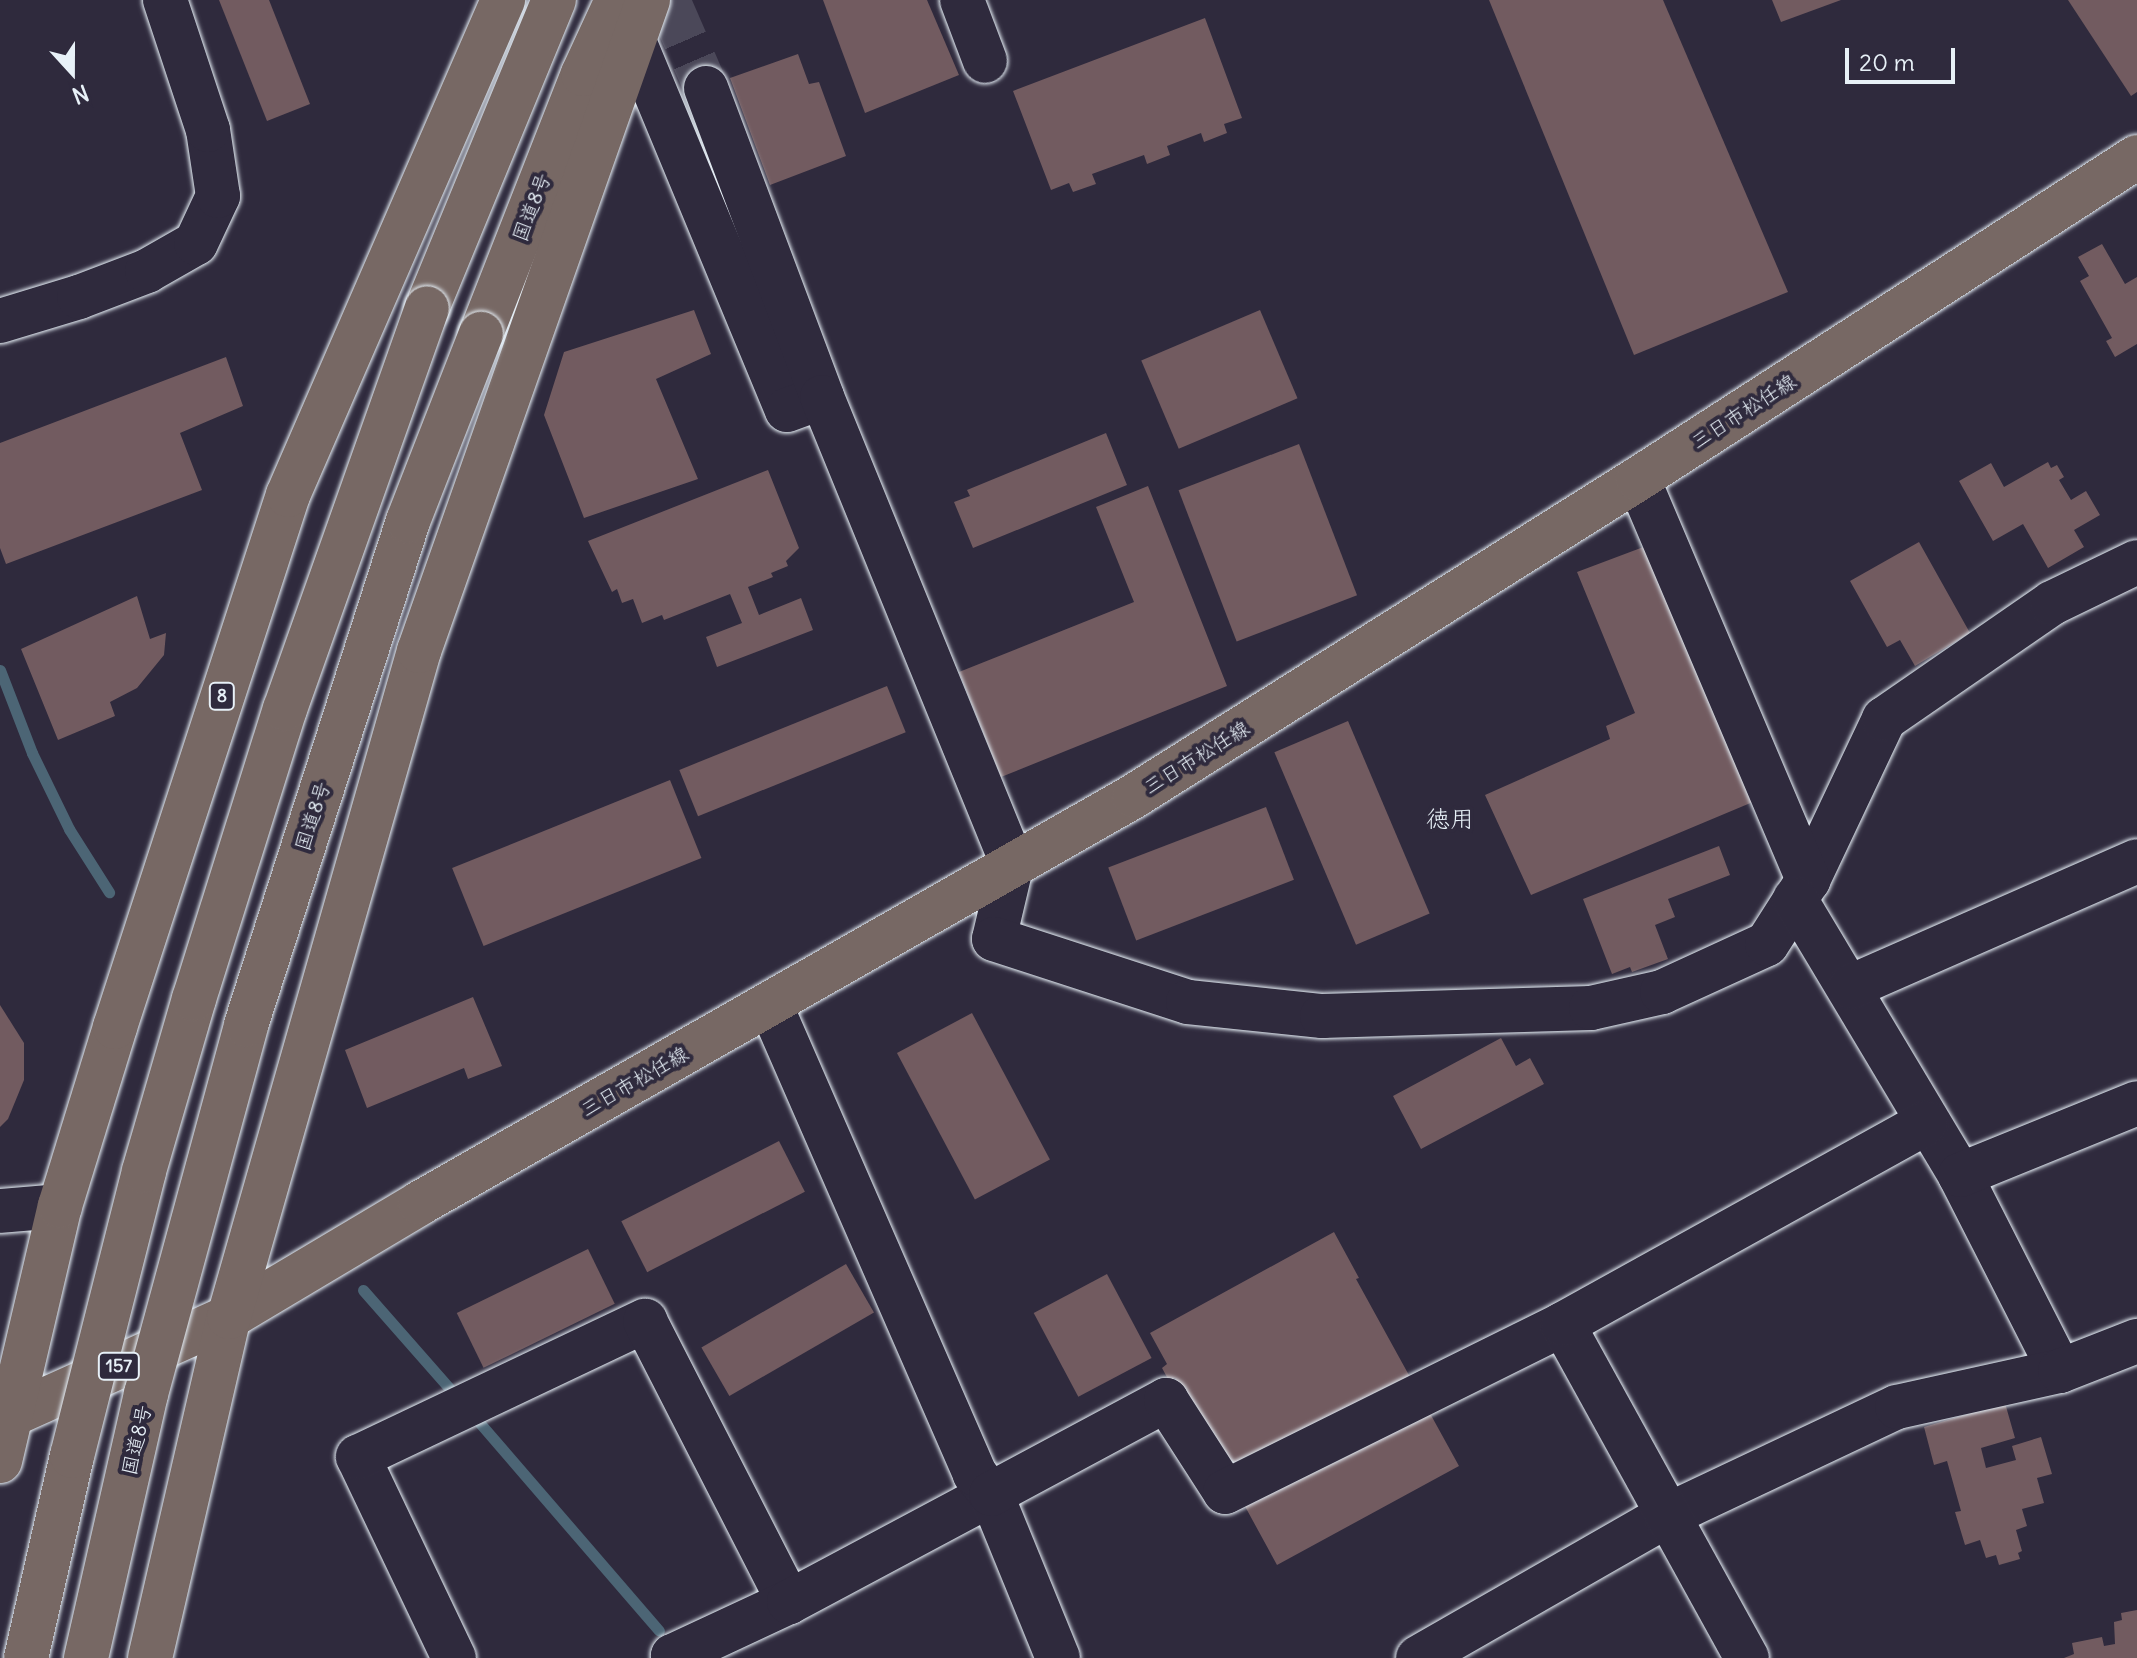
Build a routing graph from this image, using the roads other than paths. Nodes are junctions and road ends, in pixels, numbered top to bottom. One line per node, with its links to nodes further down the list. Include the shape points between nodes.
1 (165, 0): 11 (street, via 208,130 218,196 196,243 147,271)
2 (503, 0): 23 (main road, 8, via 288,495)
3 (554, 0): 36 (main road, bridge, via 427,308 285,709 144,1171)
4 (617, 0): 37 (main road, 国道8号, bridge, via 583,74 408,521 246,1025 146,1394)
5 (648, 0): 7 (main road)
6 (962, 0): 8 (street)
7 (634, 41): 12 (street, via 787,410); 25 (main road, via 419,651)
8 (985, 61)
9 (706, 88): 12 (street)
10 (2137, 157): 13 (main road, 三日市松任線)
11 (0, 321)
12 (822, 397): 16 (street)
13 (1638, 479): 16 (main road, 三日市松任線, via 1134,796); 17 (street)
14 (2137, 562): 17 (street, via 2052,603 1884,719)
15 (2137, 861): 18 (street)
16 (1012, 863): 17 (street, via 994,939 1188,1002 1322,1016 1591,1008 1662,992 1767,944); 19 (main road, 三日市松任線)
17 (1802, 890): 18 (street)
18 (1850, 987): 21 (street)
19 (770, 1004): 25 (main road, 三日市松任線); 31 (street, via 975,1474)
20 (2137, 1103): 22 (street)
21 (1926, 1123): 22 (street); 26 (street)
22 (1960, 1175): 28 (street)
23 (60, 1206): 24 (street); 29 (main road, 8)
24 (0, 1211)
25 (229, 1317): 29 (main road, 157); 38 (main road)
26 (1563, 1324): 31 (street, via 1225,1492 1166,1400); 32 (street)
27 (2137, 1341): 28 (street)
28 (2060, 1371): 32 (street, via 1897,1407)
29 (5, 1418): 30 (main road)
30 (0, 1461)
31 (991, 1494): 33 (street); 40 (street)
32 (1666, 1516): 34 (street); 41 (street)
33 (789, 1602): 35 (street); 39 (street, via 645,1321 358,1457)
34 (1439, 1653)
35 (673, 1657)
36 (26, 1658)
37 (86, 1658)
38 (150, 1658)
39 (454, 1658)
40 (1058, 1658)
41 (1747, 1658)

